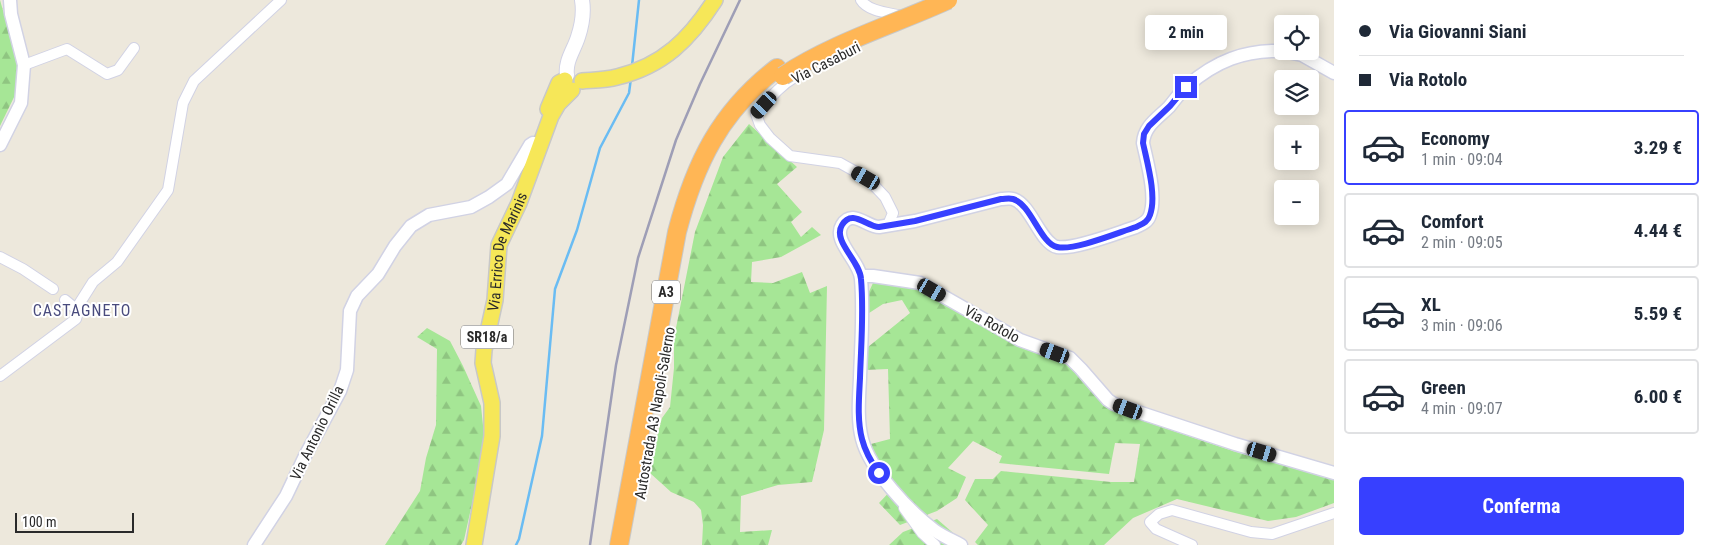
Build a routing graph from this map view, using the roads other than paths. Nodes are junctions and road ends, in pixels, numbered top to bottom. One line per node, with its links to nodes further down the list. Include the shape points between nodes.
1 (10, 0): 12 (street)
2 (582, 0): 15 (main road, Via Errico De Marinis / SR18/a, via 578,37 566,67)
3 (587, 0): 15 (main road, Via Errico De Marinis / SR18/a, via 587,18)
4 (715, 0): 15 (main road, via 680,45 663,58 615,77)
5 (861, 0): 18 (street, Via Casaburi, via 869,8 917,19 834,56 788,81 756,114 770,138 790,156 840,163 866,178 884,197 893,213)
6 (922, 0): 13 (highway, Autostrada A3 Napoli-Salerno / A3, via 816,44)
7 (948, 0): 13 (highway, Autostrada A3 Napoli-Salerno / A3, bridge)
8 (275, 2): 23 (street, via 194,81 183,103 168,190 117,262 93,282)
9 (134, 48): 12 (street, via 118,70 107,74 67,49)
10 (1274, 51): 18 (street, via 1239,55 1204,73 1149,126 1143,143 1152,203 1145,223 1063,248 1047,242 1020,203 1001,199)
11 (1310, 60): 14 (street)
12 (24, 65): 17 (street, via 21,103)
13 (780, 72): 30 (highway, Autostrada A3 Napoli-Salerno / A3, via 750,90 722,124 697,168 684,202); 31 (highway, Autostrada A3 Napoli-Salerno / A3, via 731,129 701,186 689,227)
14 (1334, 74)
15 (572, 80): 16 (main road, Via Errico De Marinis / SR18/a, via 551,116)
16 (542, 140): 28 (street, Via Antonio Orilla, via 530,145 507,184 489,197 471,207 429,215 411,226 394,246 378,274 357,296 350,311 346,370 340,390 286,496); 29 (main road, Via Errico De Marinis / SR18/a, via 499,245 495,300 483,357 492,403 492,436)
17 (0, 145)
18 (888, 225): 20 (street, via 874,227 856,218 843,223 839,237)
19 (0, 257): 21 (street)
20 (861, 276): 25 (street, Via Rotolo, via 920,283 1020,340 1070,358 1114,404); 26 (street, via 863,314 859,419 862,439 871,462)
21 (53, 290)
22 (65, 300): 23 (street)
23 (76, 309): 24 (street, via 76,319)
24 (0, 376)
25 (1334, 473)
26 (903, 501): 32 (street, via 903,507 922,534); 33 (street, via 934,530)
27 (1334, 513): 34 (street, via 1272,534 1251,532 1172,510 1159,514 1150,522 1156,529)
28 (254, 545)
29 (474, 545)
30 (620, 545)
31 (630, 545)
32 (935, 545)
33 (961, 545)
34 (1192, 545)

